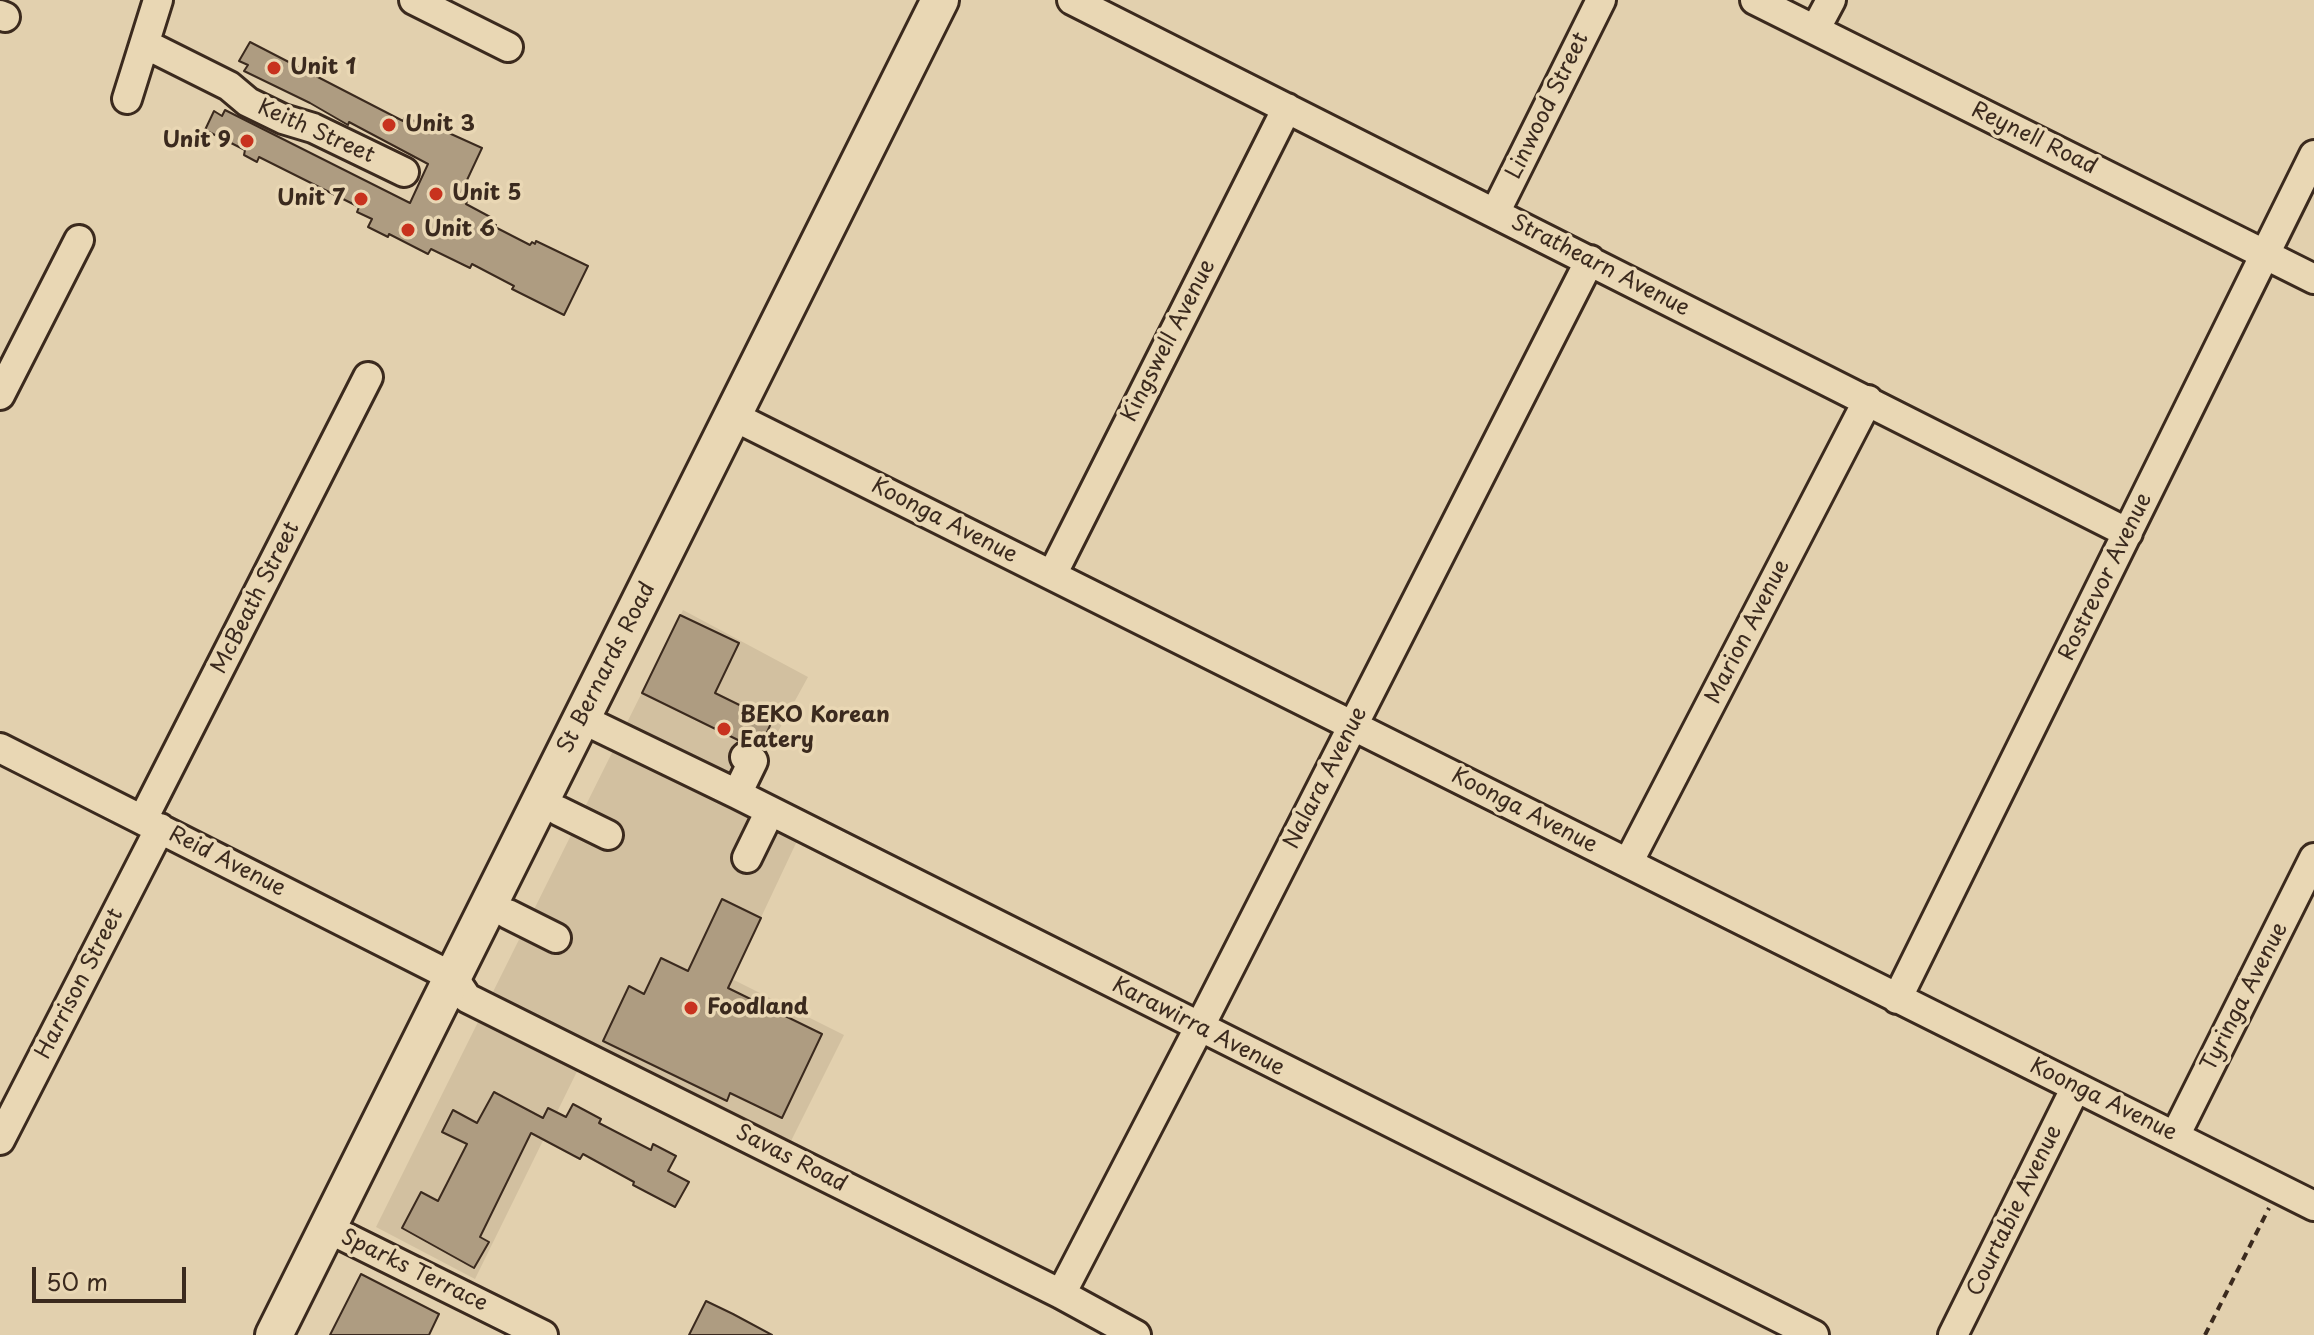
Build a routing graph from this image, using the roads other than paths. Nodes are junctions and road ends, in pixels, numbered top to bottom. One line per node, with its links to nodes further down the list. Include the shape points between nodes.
1 (158, 0): 10 (street)
2 (414, 0): 11 (street)
3 (940, 0): 24 (main road, St Bernards Road)
4 (963, 0): 24 (main road, St Bernards Road)
5 (1072, 0): 13 (street, Strathearn Avenue)
6 (1601, 0): 16 (street, Linwood Street)
7 (1755, 0): 9 (street, Reynell Road)
8 (1831, 0): 9 (street)
9 (1815, 30): 18 (street, Reynell Road)
10 (145, 44): 12 (street); 15 (street, Keith Street, via 229,86 248,102)
11 (508, 47)
12 (127, 99)
13 (1287, 108): 16 (street, Strathearn Avenue); 26 (street, Kingswell Avenue)
14 (2314, 155): 18 (street, Rostrevor Avenue)
15 (404, 173)
16 (1495, 213): 19 (street, Strathearn Avenue)
17 (79, 240): 22 (street)
18 (2264, 253): 20 (street, Reynell Road); 25 (street, Rostrevor Avenue)
19 (1590, 260): 23 (street, Strathearn Avenue); 28 (street, Nalara Avenue)
20 (2314, 279)
21 (368, 377): 34 (street, McBeath Street)
22 (0, 395)
23 (1868, 400): 25 (street, Strathearn Avenue); 38 (street, Marion Avenue)
24 (742, 420): 26 (street, Koonga Avenue); 27 (main road, St Bernards Road)
25 (2128, 533): 42 (street, Rostrevor Avenue)
26 (1052, 575): 28 (street, Koonga Avenue)
27 (592, 724): 31 (street, Karawirra Avenue); 32 (main road, St Bernards Road); 41 (main road, St Bernards Road)
28 (1353, 725): 38 (street, Koonga Avenue); 43 (street, Nalara Avenue)
29 (0, 748): 34 (street, Reid Avenue)
30 (745, 757): 31 (street, via 753,761)
31 (737, 794): 33 (street, Karawirra Avenue)
32 (559, 811): 35 (street); 39 (main road, St Bernards Road)
33 (770, 811): 36 (street); 43 (street, Karawirra Avenue)
34 (152, 824): 41 (street, Reid Avenue); 46 (street, Harrison Street)
35 (608, 835)
36 (747, 858)
37 (2314, 858): 45 (street, Tyringa Avenue)
38 (1628, 863): 42 (street, Koonga Avenue)
39 (508, 914): 40 (street); 41 (main road, St Bernards Road)
40 (556, 938)
41 (460, 987): 48 (main road, St Bernards Road); 49 (street, Savas Road)
42 (1897, 999): 44 (street, Koonga Avenue)
43 (1199, 1028): 49 (street, Nalara Avenue); 55 (street, Karawirra Avenue)
44 (2076, 1087): 45 (street, Koonga Avenue); 56 (street, Courtabie Avenue)
45 (2175, 1136): 47 (street, Koonga Avenue)
46 (0, 1140)
47 (2314, 1206)
48 (337, 1233): 51 (main road, St Bernards Road); 52 (main road, St Bernards Road); 53 (street, Sparks Terrace, via 401,1276)
49 (1061, 1294): 50 (street, Savas Road)
50 (1103, 1328): 54 (street, Savas Road)
51 (274, 1335)
52 (298, 1335)
53 (543, 1335)
54 (1136, 1335)
55 (1814, 1335)
56 (1953, 1335)

